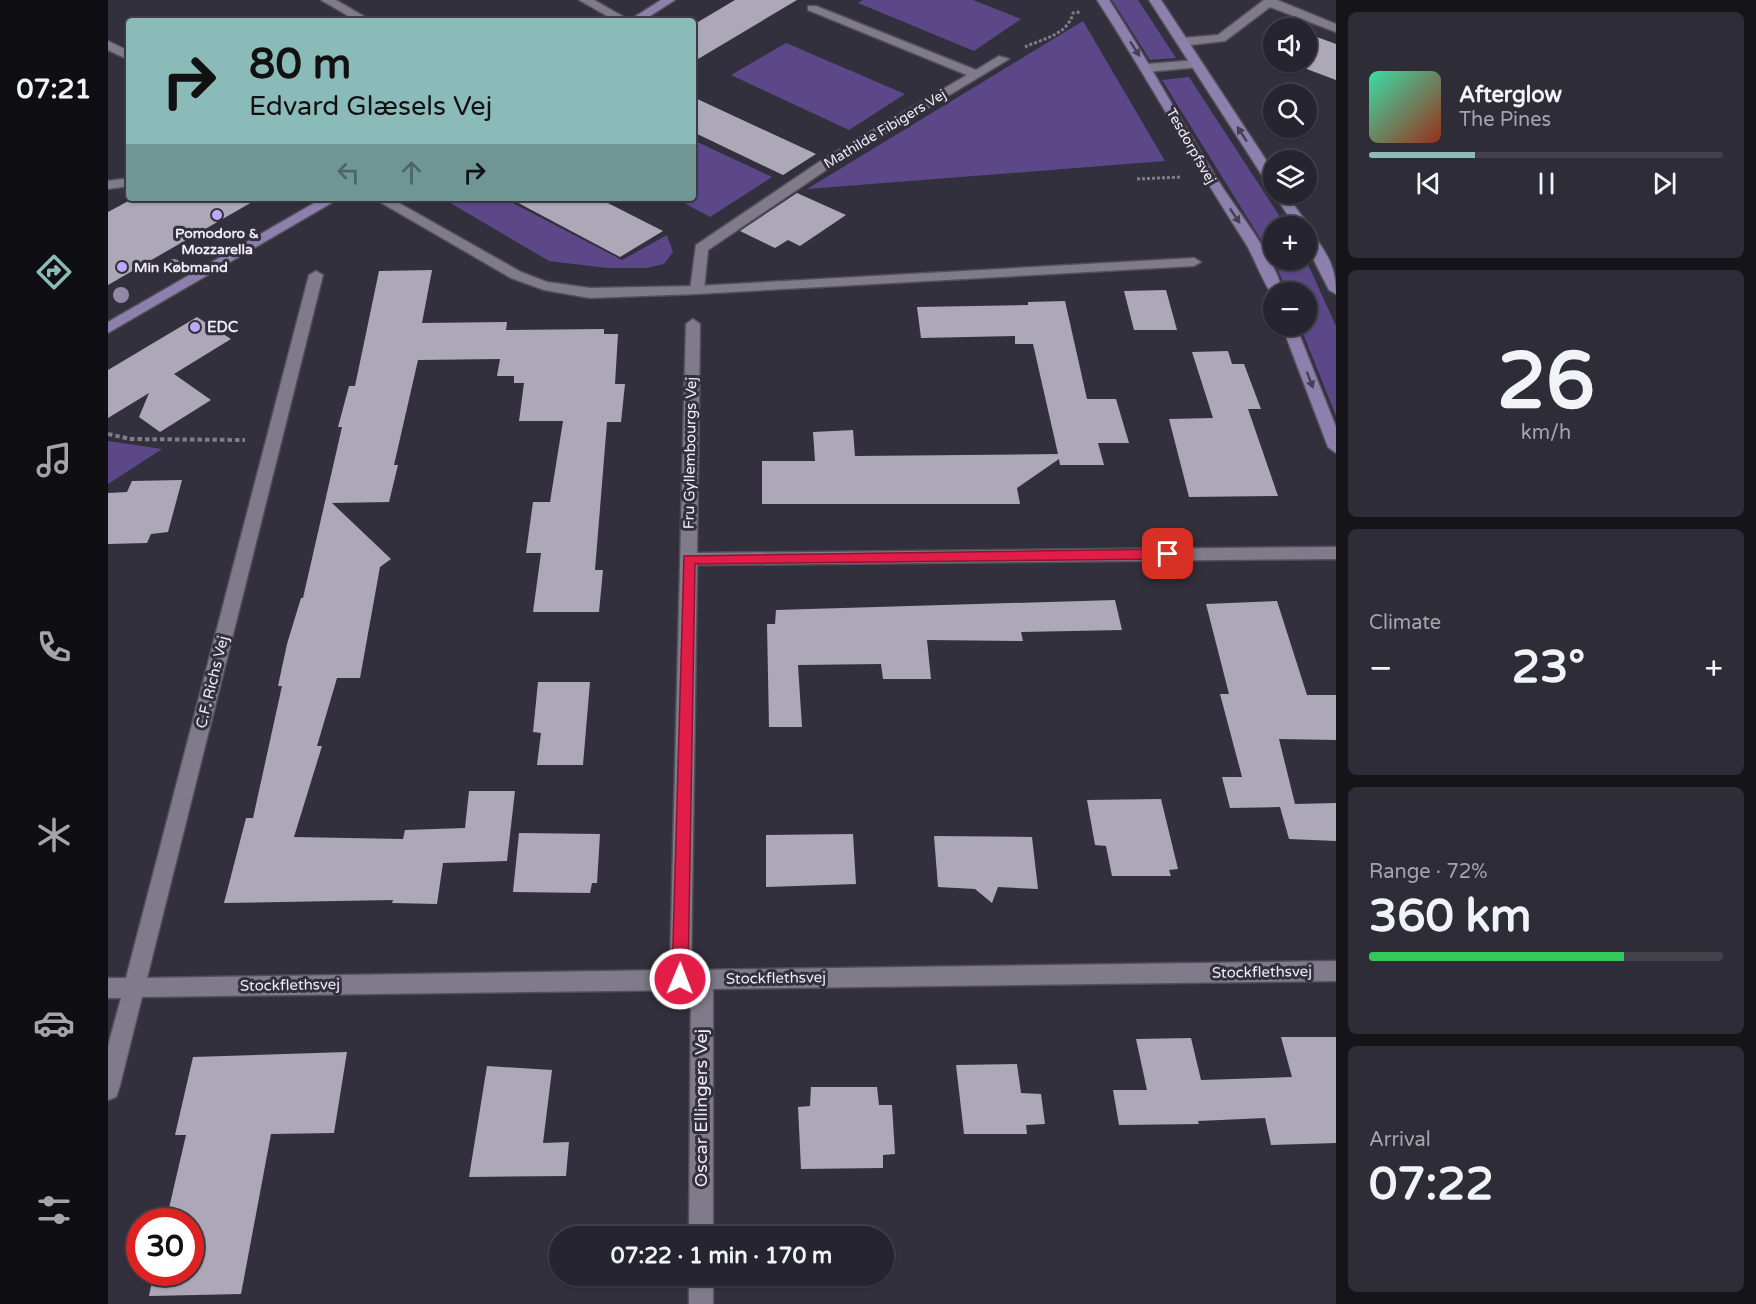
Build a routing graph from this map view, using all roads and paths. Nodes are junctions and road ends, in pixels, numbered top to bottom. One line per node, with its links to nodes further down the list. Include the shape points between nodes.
1 (327, 0): 8 (street)
2 (585, 0): 9 (street)
3 (669, 0): 10 (street)
4 (1155, 0): 12 (street)
5 (1270, 1): 11 (street); 12 (street, via 1221,38)
6 (1105, 4): 15 (path, via 1073,12 1071,21 1054,35); 17 (street, Tesdorpfsvej, one-way to 17)
7 (812, 8): 18 (street)
8 (360, 18)
9 (619, 18)
10 (639, 18)
11 (1336, 28)
12 (1182, 42): 16 (street)
13 (108, 45): 14 (street)
14 (126, 54)
15 (1003, 59): 18 (street, Mathilde Fibigers Vej)
16 (1197, 64): 17 (street); 19 (street, one-way to 16)
17 (1147, 69): 29 (street, Tesdorpfsvej, one-way to 29, via 1207,174 1263,259)
18 (977, 75): 30 (street, Mathilde Fibigers Vej, via 827,164 701,248)
19 (1263, 166)
20 (1172, 177): 21 (path)
21 (1137, 179)
22 (126, 182): 23 (street)
23 (108, 185)
24 (328, 201): 33 (street)
25 (385, 201): 30 (street, via 516,275 544,286 590,293)
26 (1317, 251): 31 (street)
27 (1194, 262): 30 (street)
28 (316, 275): 36 (street, C.F. Richs Vej)
29 (1272, 282)
30 (697, 290)
31 (1336, 290)
32 (693, 324): 39 (street, Fru Gyllembourgs Vej)
33 (108, 328)
34 (1293, 336): 37 (street, one-way to 37)
35 (108, 434): 36 (path, via 141,439)
36 (274, 440): 43 (street, C.F. Richs Vej)
37 (1336, 447)
38 (1336, 553): 39 (street)
39 (688, 559): 41 (street, Fru Gyllembourgs Vej)
40 (1336, 971): 41 (street, Stockflethsvej)
41 (691, 979): 43 (street, Stockflethsvej); 45 (street, Oscar Ellingers Vej)
42 (108, 988): 43 (street, Stockflethsvej)
43 (134, 988): 44 (street, C.F. Richs Vej)
44 (108, 1089)
45 (701, 1226)
46 (701, 1286): 47 (street)
47 (701, 1304)

